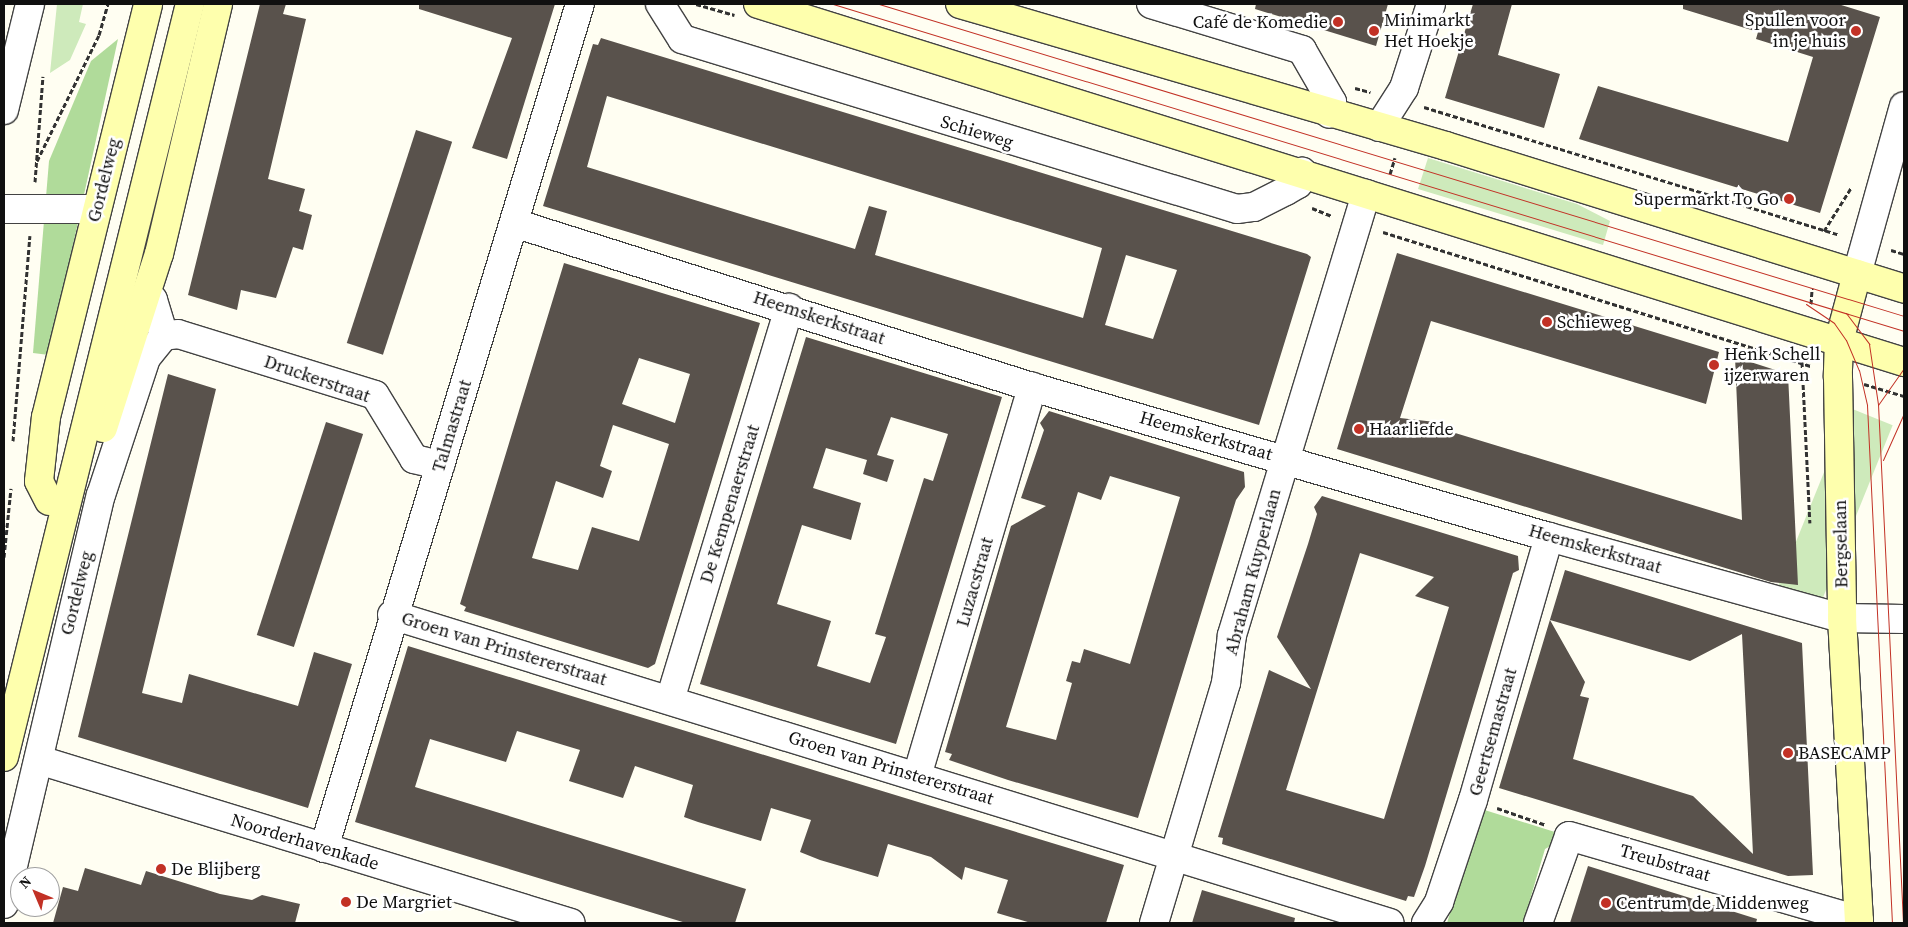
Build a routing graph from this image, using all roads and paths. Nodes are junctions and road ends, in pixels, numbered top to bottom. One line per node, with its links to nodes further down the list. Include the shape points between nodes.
1 (30, 4): 17 (street)
2 (108, 4): 20 (path, via 99,35)
3 (148, 4): 26 (main road, Gordelweg)
4 (170, 4): 46 (main road, Gordelweg)
5 (190, 4): 43 (main road, Gordelweg)
6 (218, 4): 33 (main road, Gordelweg)
7 (580, 4): 27 (street, Talmastraat)
8 (660, 4): 21 (street, Schieweg, via 682,39 1237,209 1254,207 1286,192 1298,184)
9 (758, 4): 21 (main road)
10 (960, 4): 18 (main road)
11 (1151, 4): 14 (street, via 1302,50)
12 (1430, 4): 15 (street, via 1404,88)
13 (43, 73): 20 (path)
14 (1323, 85): 15 (path, via 1356,88); 18 (street, via 1332,102)
15 (1395, 99): 19 (street); 29 (path)
16 (1904, 106): 22 (street, Bergselaan)
17 (4, 110)
18 (1329, 114): 19 (main road)
19 (1391, 131): 23 (path); 31 (main road)
20 (37, 162): 24 (path)
21 (1302, 172): 23 (main road)
22 (1895, 178): 29 (street, Bergselaan)
23 (1374, 196): 28 (street, Abraham Kuyperlaan); 28 (path); 36 (main road)
24 (33, 208): 25 (street); 26 (street); 41 (path)
25 (4, 209)
26 (97, 209): 46 (main road, Gordelweg, via 46,417 38,481)
27 (514, 223): 34 (street, Heemskerkstraat); 44 (street, Talmastraat)
28 (1364, 226): 38 (path); 42 (street, Abraham Kuyperlaan)
29 (1865, 242): 30 (path); 31 (street, Bergselaan)
30 (1904, 254)
31 (1857, 274): 32 (main road); 36 (main road, Bergselaan)
32 (1904, 289)
33 (146, 297): 35 (street, via 153,300); 43 (main road, Gordelweg, via 103,430)
34 (789, 308): 39 (street, Heemskerkstraat); 53 (street, De Kempenaerstraat)
35 (164, 336): 44 (street, Druckerstraat, via 178,334 375,395 414,459); 55 (street, Gordelweg, via 146,358 106,478)
36 (1839, 342): 37 (main road); 38 (main road, Bergselaan)
37 (1904, 362)
38 (1838, 377): 40 (path); 50 (main road, Bergselaan)
39 (1032, 387): 42 (street, Heemskerkstraat); 56 (street, Luzacstraat)
40 (1904, 396)
41 (13, 445)
42 (1284, 458): 47 (street, Heemskerkstraat); 60 (street, Abraham Kuyperlaan, via 1232,635 1226,683)
43 (78, 460): 54 (main road, Gordelweg)
44 (440, 465): 49 (street, Talmastraat)
45 (11, 483): 48 (path)
46 (49, 501): 52 (main road, Gordelweg)
47 (1549, 537): 50 (street, Heemskerkstraat); 57 (street, Geertsemastraat)
48 (4, 556)
49 (392, 615): 53 (street, Groen van Prinstererstraat); 59 (street, Talmastraat)
50 (1842, 618): 51 (street, Heemskerkstraat); 62 (main road, Bergselaan)
51 (1904, 619)
52 (4, 684)
53 (670, 700): 56 (street, Groen van Prinstererstraat)
54 (4, 757)
55 (39, 760): 59 (street, Noorderhavenkade); 61 (street, Gordelweg)
56 (917, 776): 60 (street, Groen van Prinstererstraat)
57 (1473, 800): 58 (path); 66 (street, Geertsemastraat, via 1439,902)
58 (1569, 836): 62 (street, Treubstraat); 67 (street)
59 (324, 848): 63 (street, Noorderhavenkade)
60 (1176, 855): 64 (street, Abraham Kuyperlaan); 65 (street, Groen van Prinstererstraat)
61 (4, 904)
62 (1859, 922)
63 (571, 923)
64 (1154, 923)
65 (1390, 923)
66 (1426, 923)
67 (1538, 923)

